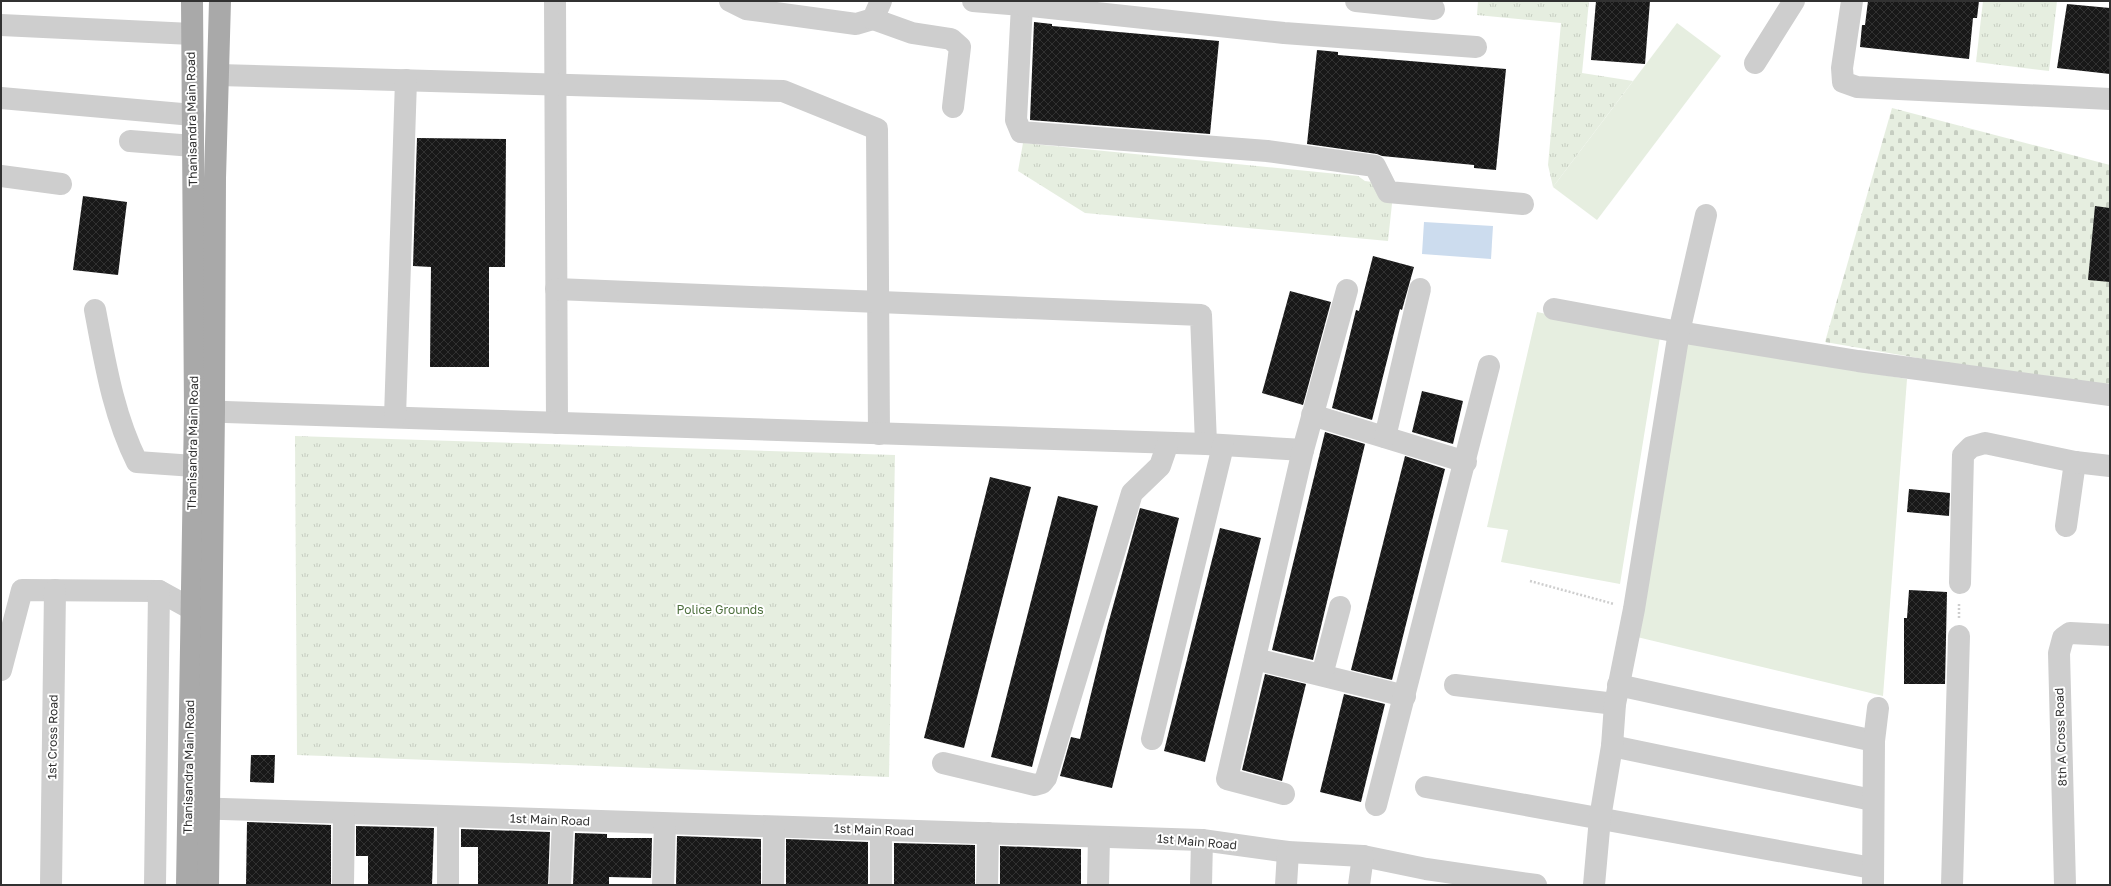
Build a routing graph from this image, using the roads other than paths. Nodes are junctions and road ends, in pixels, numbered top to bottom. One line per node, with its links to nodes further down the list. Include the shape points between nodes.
1 (192, 1): 13 (main road, Thanisandra Main Road)
2 (220, 1): 16 (main road, Thanisandra Main Road)
3 (555, 1): 18 (street)
4 (730, 1): 11 (street, via 746,9 782,16 856,24)
5 (973, 1): 9 (street)
6 (1356, 1): 10 (street)
7 (1794, 1): 15 (street)
8 (1852, 1): 20 (street, via 1842,68 1843,82 1857,87)
9 (1022, 5): 14 (street, via 1284,33); 27 (street, via 1016,120 1021,132 1267,151 1375,166 1388,192)
10 (1434, 9)
11 (877, 10): 21 (street, via 912,33 951,39 960,47)
12 (1, 24): 13 (street)
13 (192, 34): 22 (main road, Thanisandra Main Road)
14 (1476, 48)
15 (1755, 63)
16 (218, 75): 17 (street); 38 (main road, Thanisandra Main Road)
17 (406, 80): 18 (street); 40 (street)
18 (556, 84): 29 (street); 32 (street, via 783,91 877,129)
19 (1, 98): 22 (street)
20 (2110, 99)
21 (953, 108)
22 (193, 115): 24 (main road, Thanisandra Main Road)
23 (130, 141): 24 (street)
24 (193, 146): 38 (main road, Thanisandra Main Road)
25 (1, 176): 26 (street)
26 (62, 184)
27 (1523, 204)
28 (1706, 215): 35 (street)
29 (556, 289): 32 (street); 41 (street)
30 (1420, 289): 43 (street)
31 (1347, 290): 39 (street)
32 (878, 302): 42 (street); 45 (street, via 1201,315)
33 (1554, 309): 35 (street)
34 (96, 310): 49 (street, via 111,396 137,462)
35 (1679, 332): 37 (street, via 1858,361); 63 (street, via 1634,609)
36 (1489, 366): 47 (street)
37 (2110, 395)
38 (204, 411): 40 (street); 49 (main road, Thanisandra Main Road); 74 (main road, Thanisandra Main Road)
39 (1312, 415): 43 (street); 46 (street)
40 (395, 417): 41 (street)
41 (557, 423): 42 (street)
42 (879, 434): 44 (street)
43 (1385, 437): 47 (street)
44 (1168, 444): 45 (street); 69 (street, via 1160,466 1132,493 1046,778 1042,783 1034,785)
45 (1214, 445): 46 (street); 66 (street)
46 (1303, 450): 59 (street)
47 (1466, 462): 64 (street)
48 (2075, 462): 50 (street); 51 (street); 52 (street, via 1985,443 1971,447 1963,455)
49 (194, 466): 56 (main road, Thanisandra Main Road)
50 (2110, 466)
51 (2066, 526)
52 (1960, 583)
53 (55, 590): 54 (street); 60 (street, via 22,590); 90 (street, 1st Cross Road)
54 (159, 591): 56 (street); 91 (street)
55 (1340, 607): 61 (street)
56 (190, 608): 74 (main road, Thanisandra Main Road)
57 (2110, 635): 108 (street, 8th A Cross Road, via 2070,633 2063,638 2059,652)
58 (1958, 636): 107 (street)
59 (1254, 659): 61 (street); 71 (street, via 1227,779)
60 (1, 670)
61 (1322, 675): 64 (street)
62 (1455, 685): 63 (street)
63 (1617, 695): 67 (street); 68 (street)
64 (1405, 696): 73 (street)
65 (1878, 708): 67 (street)
66 (1152, 739)
67 (1874, 741): 72 (street)
68 (1612, 746): 72 (street); 77 (street)
69 (944, 763)
70 (1426, 787): 77 (street)
71 (1284, 794)
72 (1872, 800): 87 (street)
73 (1376, 805)
74 (198, 809): 75 (street, 1st Main Road); 92 (main road, Thanisandra Main Road); 93 (main road, Thanisandra Main Road)
75 (344, 814): 76 (street, 1st Main Road); 94 (street)
76 (448, 817): 78 (street, 1st Main Road); 95 (street)
77 (1600, 818): 87 (street); 106 (street)
78 (563, 821): 79 (street, 1st Main Road); 96 (street)
79 (665, 824): 80 (street, 1st Main Road); 97 (street)
80 (774, 827): 81 (street, 1st Main Road); 98 (street)
81 (881, 830): 82 (street, 1st Main Road); 99 (street)
82 (988, 834): 83 (street, 1st Main Road); 100 (street)
83 (1099, 837): 84 (street, 1st Main Road); 101 (street)
84 (1202, 840): 85 (street, 1st Main Road); 102 (street)
85 (1288, 852): 86 (street, 1st Main Road); 103 (street)
86 (1363, 856): 88 (street, 1st Main Road); 104 (street)
87 (1873, 876)
88 (1425, 877): 89 (street, 1st Main Road)
89 (1493, 882): 105 (street, 1st Main Road)
90 (51, 885)
91 (155, 885)
92 (187, 885)
93 (208, 885)
94 (343, 885)
95 (448, 885)
96 (560, 885)
97 (663, 885)
98 (773, 885)
99 (881, 885)
100 (987, 885)
101 (1098, 885)
102 (1201, 885)
103 (1286, 885)
104 (1359, 885)
105 (1536, 885)
106 (1594, 885)
107 (1952, 885)
108 (2065, 885)

